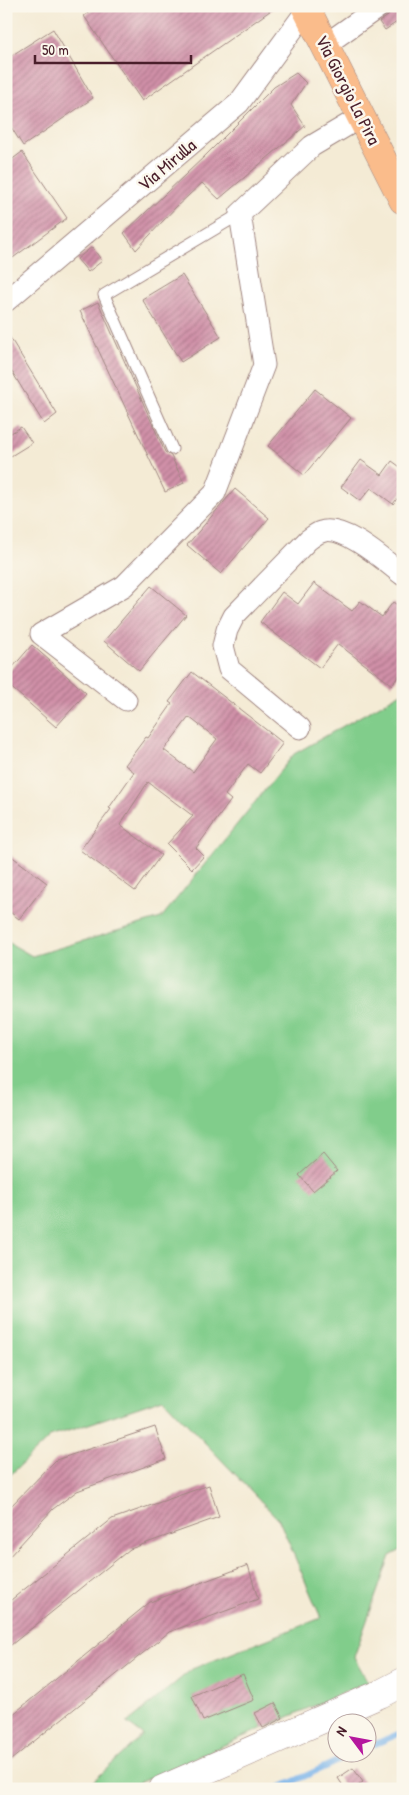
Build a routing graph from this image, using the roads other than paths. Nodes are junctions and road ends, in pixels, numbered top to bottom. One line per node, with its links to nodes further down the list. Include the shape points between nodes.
1 (380, 6): 3 (street)
2 (306, 8): 3 (main road, Via Giorgio La Pira); 7 (street, Via Mirulla, via 240,103)
3 (325, 45): 4 (main road, Via Giorgio La Pira)
4 (361, 117): 5 (main road, Via Giorgio La Pira); 6 (street, via 312,146)
5 (403, 200)
6 (240, 214): 8 (lane, via 104,295); 10 (street, via 264,365 215,493 124,586 41,634)
7 (6, 301)
8 (172, 449)
9 (403, 574): 11 (street, via 363,544 340,532 322,531 308,540 234,616 222,646 229,669)
10 (126, 700)
11 (300, 728)
12 (403, 1682): 13 (street)
13 (164, 1789)

